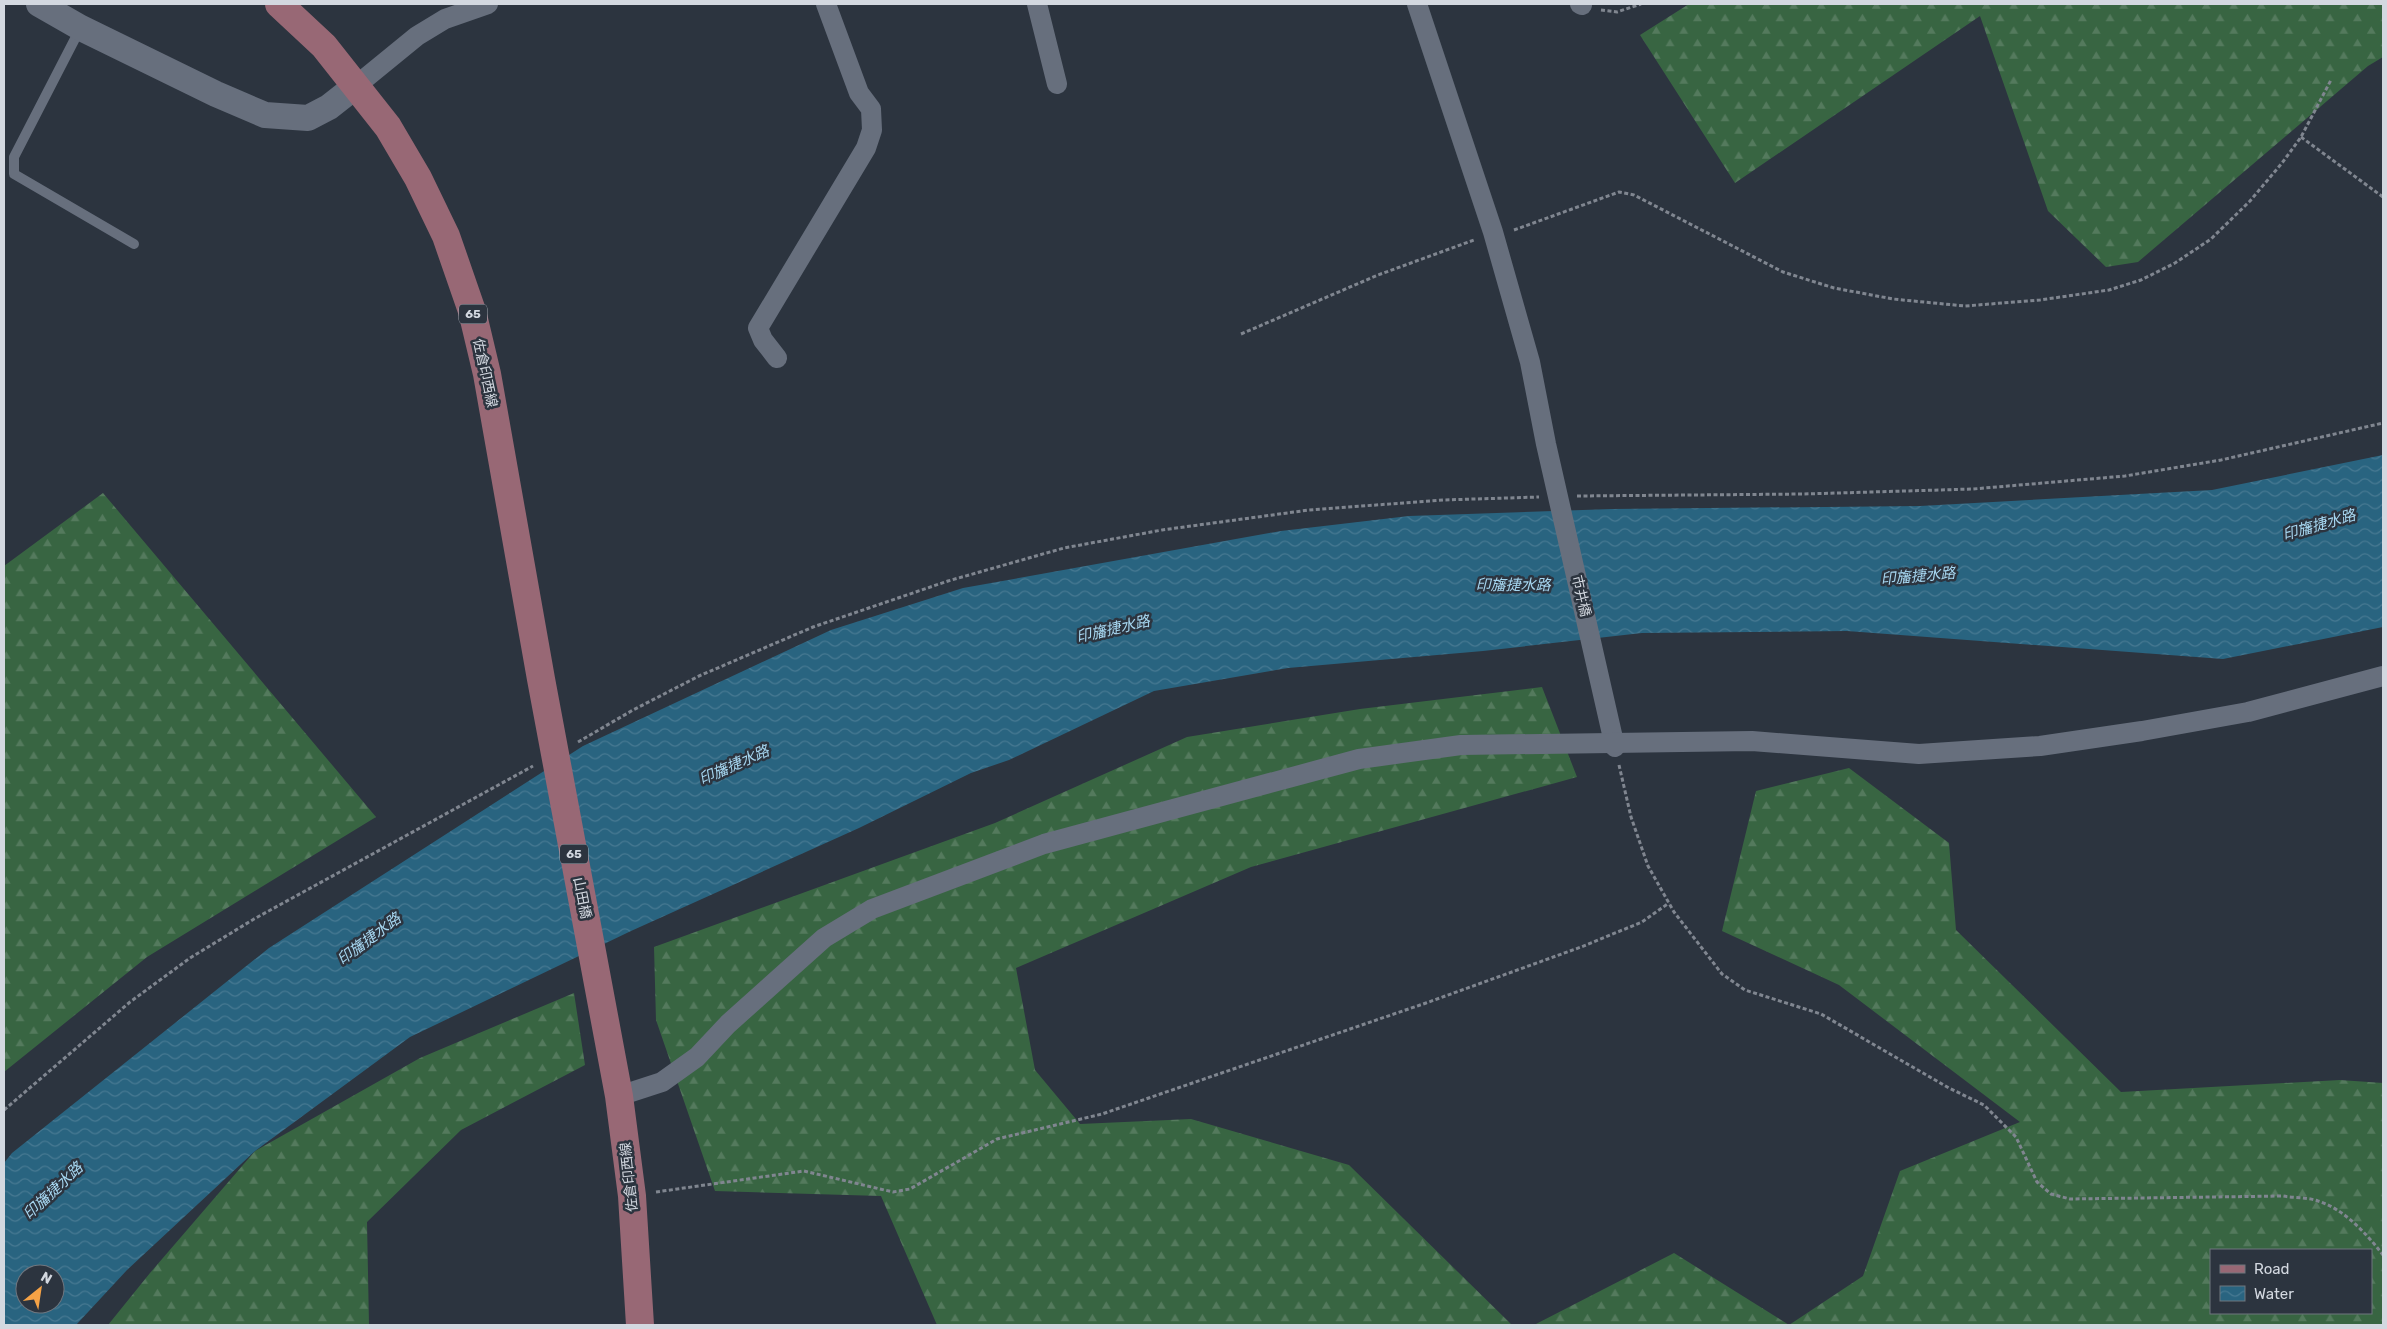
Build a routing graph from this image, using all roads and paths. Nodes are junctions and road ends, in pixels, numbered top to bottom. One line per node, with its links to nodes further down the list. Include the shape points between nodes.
1 (40, 4): 9 (street)
2 (279, 4): 12 (main road, 佐倉印西線 / 65, via 324,46)
3 (488, 4): 12 (street, via 445,19 417,36)
4 (826, 4): 18 (street, via 859,93 871,109 872,130 866,148 758,328)
5 (1037, 4): 11 (street)
6 (1417, 4): 15 (street, 市井橋)
7 (1581, 4): 8 (path, via 1618,12)
8 (1642, 4)
9 (81, 28): 12 (street, via 265,115 308,118 329,107); 16 (lane, via 14,157 14,174)
10 (2331, 80): 13 (path)
11 (1056, 84)
12 (357, 85): 23 (main road, 佐倉印西線 / 65, via 388,127 418,178 446,236 472,311 487,374)
13 (2301, 137): 14 (path); 15 (path, via 2250,201 2211,238 2175,263 2141,280 2109,290 2040,300 1966,306 1893,299 1834,288 1783,272 1634,195 1620,192)
14 (2383, 197)
15 (1494, 234): 17 (path, via 1378,275); 25 (street, 市井橋, via 1530,362)
16 (134, 244)
17 (1241, 334)
18 (777, 358)
19 (2383, 423): 20 (path, via 2221,460 2125,476 2001,487 1804,494)
20 (1571, 496)
21 (1542, 497): 24 (path, via 1443,500 1309,510 1162,530 1064,548 948,581 814,627 699,676)
22 (2383, 676): 29 (street, via 2248,712 2142,732 2040,746 1920,754 1752,742 1461,745 1359,759 1044,844 872,909 824,938 728,1024 697,1057 662,1082)
23 (541, 679): 28 (main road, 山田橋 / 65)
24 (574, 744)
25 (1615, 747): 27 (path, via 1631,817 1648,866)
26 (540, 762): 30 (path, via 254,919 190,958 130,1002)
27 (1669, 903): 31 (path, via 1642,922 1426,1003 1102,1114 997,1139 910,1189 893,1192 804,1171); 32 (path, via 1722,974 1745,990 1821,1014 1984,1105 2016,1137 2037,1182 2051,1194 2070,1199 2283,1196 2318,1201 2345,1216 2371,1239)
28 (607, 1029): 29 (main road, 佐倉印西線 / 65)
29 (619, 1096): 31 (main road, 佐倉印西線 / 65)
30 (4, 1110)
31 (632, 1196): 33 (main road, 佐倉印西線 / 65)
32 (2383, 1255)
33 (640, 1325)

